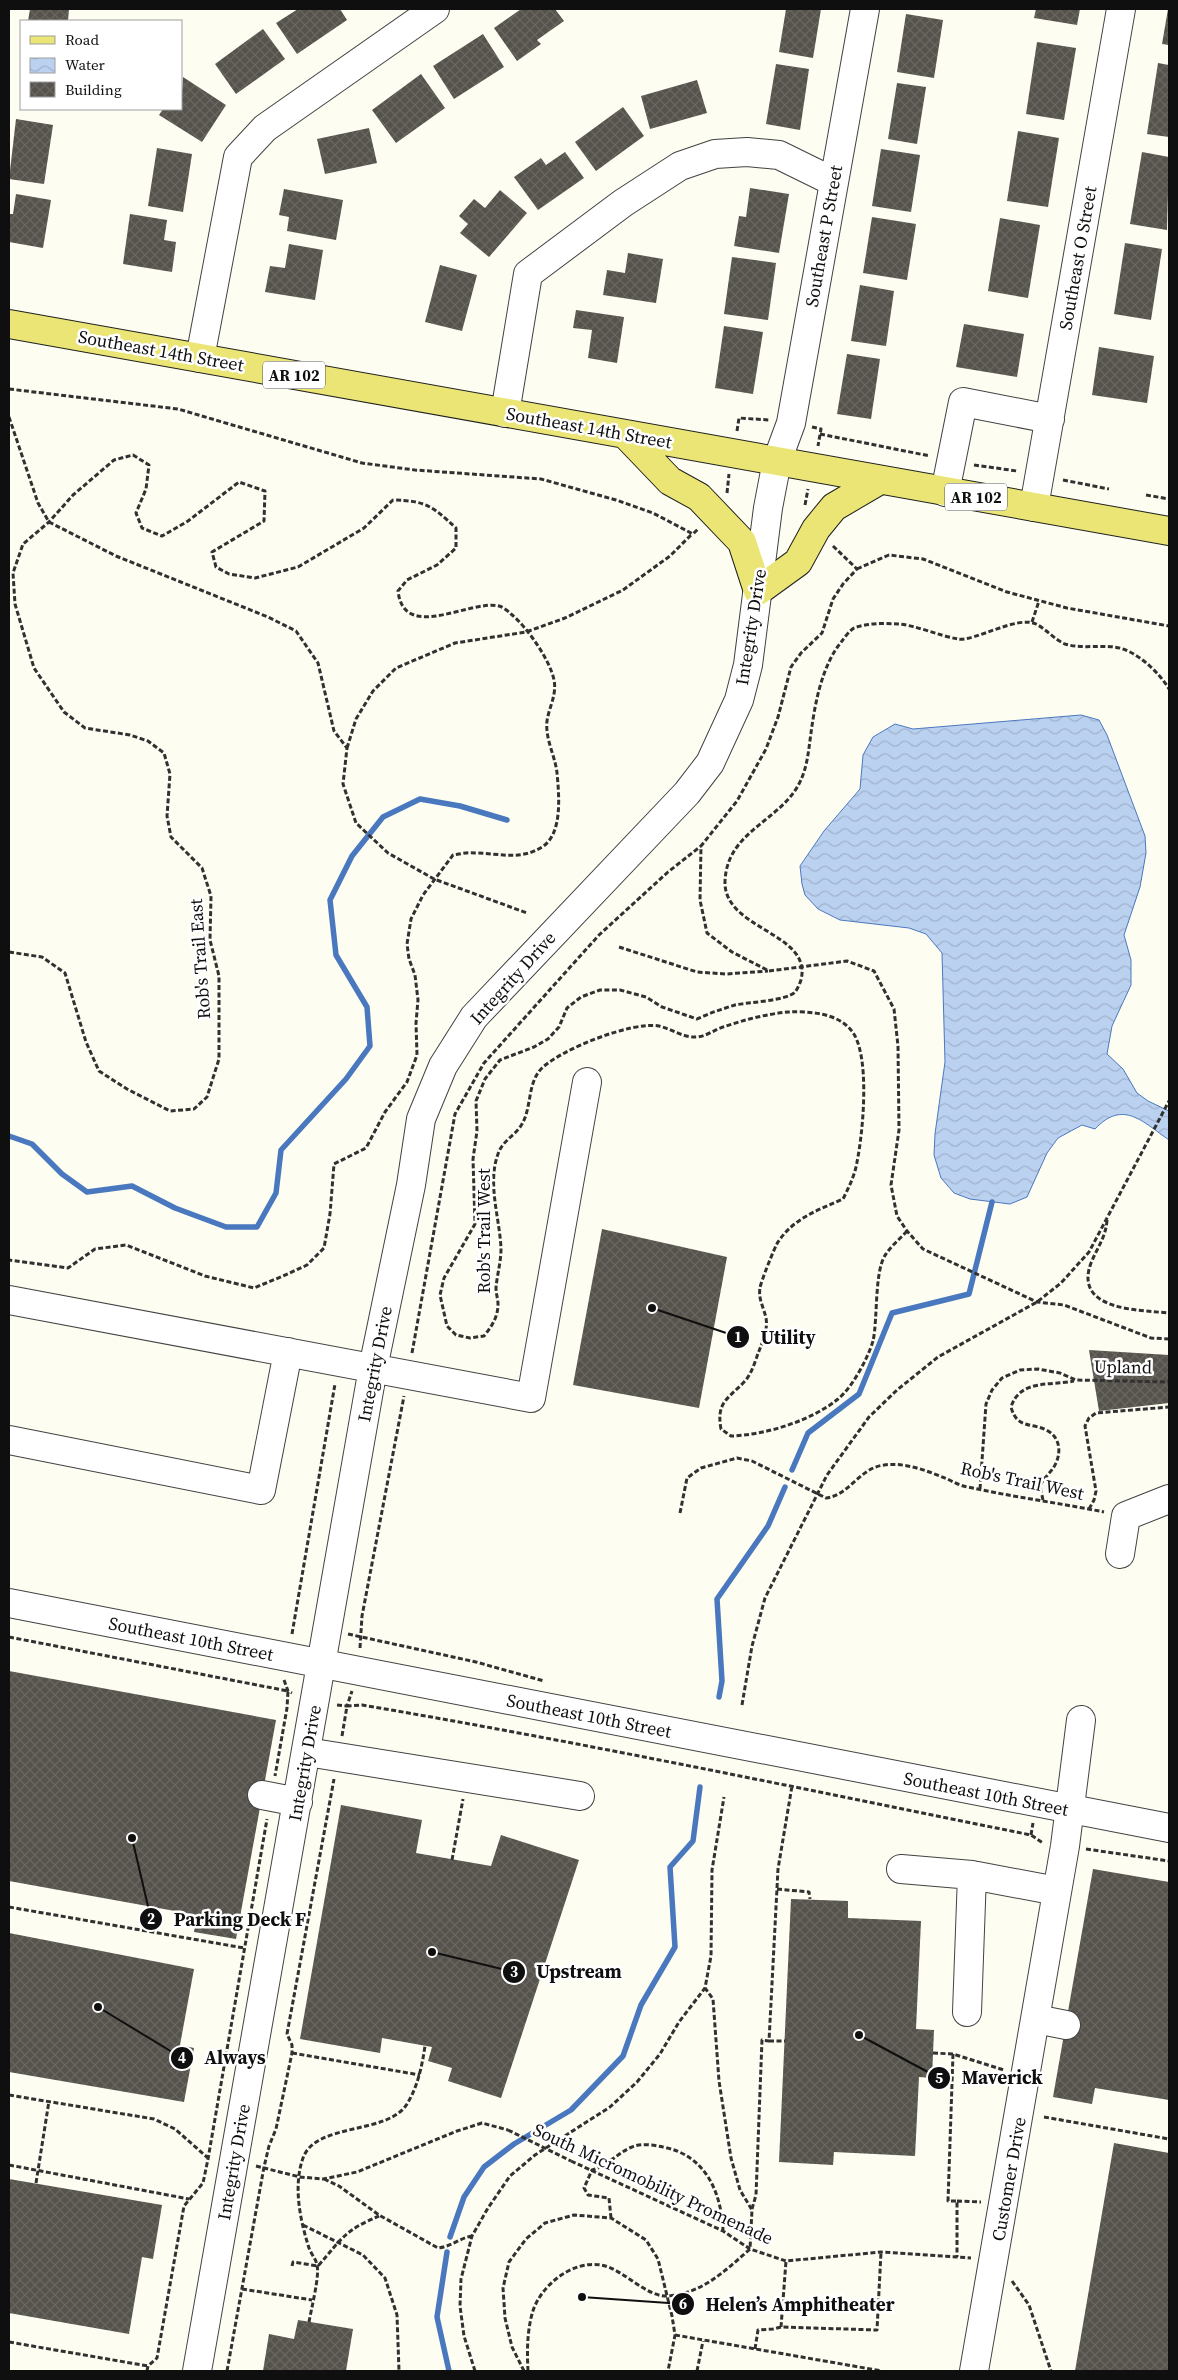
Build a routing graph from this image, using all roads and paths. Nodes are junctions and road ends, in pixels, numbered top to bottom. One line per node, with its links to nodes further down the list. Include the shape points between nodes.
1 (434, 9): 6 (street, via 264,128 238,157)
2 (865, 9): 4 (street, Southeast P Street)
3 (1121, 9): 11 (street, Southeast O Street)
4 (834, 182): 8 (street, via 779,155 747,152 714,154 680,166 623,203 528,274); 16 (street, Southeast P Street, via 791,423)
5 (9, 324): 6 (main road, Southeast 14th Street / AR 102)
6 (200, 358): 8 (main road, Southeast 14th Street / AR 102)
7 (9, 389): 29 (path, via 178,409 362,463 541,479 653,513)
8 (505, 412): 13 (main road, Southeast 14th Street / AR 102)
9 (9, 417): 26 (path, via 38,503)
10 (739, 418): 12 (path)
11 (1050, 419): 22 (street, via 963,402); 25 (street, Southeast O Street)
12 (774, 420)
13 (624, 434): 16 (main road, Southeast 14th Street / AR 102); 32 (main road, via 670,481 699,497 742,542)
14 (820, 434): 15 (path)
15 (934, 457)
16 (777, 461): 19 (main road, Southeast 14th Street / AR 102); 32 (street, Integrity Drive)
17 (966, 464): 18 (path)
18 (1018, 471)
19 (880, 480): 22 (main road, Southeast 14th Street / AR 102); 32 (main road, via 834,506 816,529 798,562)
20 (1063, 480): 21 (path)
21 (1109, 489)
22 (945, 492): 25 (main road, Southeast 14th Street / AR 102)
23 (1146, 495): 24 (path)
24 (1169, 499)
25 (1034, 507): 28 (main road, Southeast 14th Street / AR 102)
26 (49, 522): 36 (path, Rob's Trail East, via 73,495 114,460 133,454 149,465 146,489 136,512 142,528 162,536 188,521 239,482 265,491 264,521 212,552 216,567 229,574 255,578 298,567 364,528 394,500 417,501 436,509 456,528 456,548 437,565 407,580 398,591 399,602 405,610 416,616 450,614 481,605 500,606); 38 (path, via 116,556 268,617 296,632 318,664 334,731); 43 (path, Rob's Trail East, via 23,544 13,573 15,604 34,668 64,712 85,728 130,735 148,741 164,753 170,774 167,816 171,837 202,868 211,896 210,940 219,976 218,1059 207,1097 194,1109 170,1111 100,1071 86,1042 65,973 42,957)
27 (704, 524): 29 (path)
28 (1169, 532)
29 (693, 534): 36 (path, via 670,556 623,590 565,618)
30 (831, 544): 31 (path)
31 (857, 569): 33 (path, via 889,555 923,560); 39 (path, via 833,599 822,633 791,667 766,749 737,801)
32 (758, 591): 56 (street, Integrity Drive, via 748,665 739,700 710,763 687,793 474,1017 442,1066 421,1120 411,1185)
33 (1039, 601): 34 (path); 35 (path)
34 (1032, 622): 37 (path, via 1064,643 1117,647 1143,660); 44 (path, via 997,627 962,640 901,624 870,624 852,629 838,646 827,666 814,714 803,776 793,793 736,847 725,881 728,898 739,913 785,943 795,952)
35 (1169, 626)
36 (526, 632): 38 (path, via 454,643 396,668 373,691 356,719); 40 (path, Rob's Trail East, via 543,654 554,681 553,703 547,722 557,773 555,831 543,846 529,853 513,856 474,852 452,855)
37 (1169, 689)
38 (347, 748): 40 (path, via 343,784 356,823 388,853)
39 (701, 846): 45 (path, via 700,900 707,932 732,952); 57 (path, via 599,935 484,1063 455,1114)
40 (434, 879): 41 (path); 50 (path, Rob's Trail East, via 411,919 407,944 418,1000 417,1055 407,1082 385,1112 366,1148 334,1164 324,1248 307,1265 254,1288 205,1276 126,1245 95,1249 68,1268)
41 (527, 913)
42 (619, 947): 45 (path, via 697,972)
43 (9, 952)
44 (801, 967): 45 (path); 49 (path, via 847,961 874,971 894,1009 899,1130 890,1185 897,1216); 49 (path, Rob's Trail West, via 801,979 795,992 697,1018 662,1007 646,997 620,990 600,990 581,997 567,1008 559,1026 548,1039 500,1060 485,1078 476,1101 477,1131 473,1159 475,1224 444,1278 440,1295 447,1326 456,1336 470,1338 484,1336 495,1321 501,1251 495,1199 498,1154 522,1124 531,1087 540,1070 554,1058 615,1032 659,1026 695,1037 762,1016 808,1012 840,1022 851,1030 859,1044 864,1097 857,1164 844,1200 800,1219 773,1250 760,1287 766,1319 765,1334 745,1381 722,1404 719,1417 721,1429 731,1436 746,1436 795,1423 838,1400 868,1356 885,1255)
45 (769, 971)
46 (587, 1082): 57 (street, via 531,1398)
47 (1168, 1103): 48 (path)
48 (1107, 1220): 52 (path, via 1089,1252 1061,1283); 53 (path, via 1106,1232 1088,1271 1088,1285 1105,1304)
49 (907, 1231): 52 (path, via 923,1249)
50 (9, 1260)
51 (9, 1300): 55 (street)
52 (1037, 1302): 54 (path, via 1064,1305 1150,1338); 64 (path, via 938,1357 897,1390 869,1417)
53 (1169, 1314)
54 (1169, 1339)
55 (288, 1352): 56 (street); 62 (street, via 261,1490)
56 (373, 1368): 57 (street); 77 (street, Integrity Drive)
57 (408, 1375): 76 (path, via 362,1616)
58 (336, 1377): 72 (path)
59 (1076, 1380): 60 (path, Upland); 63 (path, Upland, via 1038,1369 1020,1370 1002,1378 986,1404); 66 (path, Upland, via 1027,1387 1018,1393 1011,1407 1013,1416 1020,1422 1048,1431 1059,1445 1056,1464 1040,1486)
60 (1169, 1382)
61 (1169, 1407): 67 (path, via 1096,1413 1089,1418 1085,1426 1096,1492)
62 (9, 1440)
63 (980, 1489): 64 (path, Rob's Trail West, via 916,1468 886,1464 867,1470 836,1496 826,1498); 66 (path, Rob's Trail West)
64 (818, 1492): 69 (path, via 752,1461 737,1458 701,1468 687,1478); 83 (path, via 765,1598 758,1618)
65 (1169, 1499): 70 (street, via 1126,1516)
66 (1043, 1500): 67 (path, Rob's Trail West)
67 (1090, 1509): 68 (path, Rob's Trail West)
68 (1106, 1512)
69 (680, 1513)
70 (1120, 1554)
71 (9, 1603): 77 (street, Southeast 10th Street)
72 (294, 1624): 73 (path); 75 (path)
73 (299, 1624)
74 (9, 1637): 80 (path)
75 (291, 1640)
76 (360, 1646)
77 (321, 1664): 86 (street, Integrity Drive); 94 (street, Southeast 10th Street)
78 (284, 1678): 80 (path)
79 (353, 1689): 84 (path)
80 (288, 1691): 81 (path); 90 (path)
81 (295, 1695)
82 (334, 1704): 84 (path)
83 (742, 1705)
84 (347, 1706): 87 (path); 89 (path, via 362,1705 477,1724)
85 (1082, 1720): 94 (street, Customer Drive)
86 (307, 1752): 87 (street); 93 (street, Integrity Drive)
87 (338, 1757): 88 (street); 114 (path, via 288,2034)
88 (467, 1777): 91 (street); 98 (path)
89 (792, 1786): 96 (path, via 1031,1835 1043,1844); 102 (path)
90 (267, 1796): 93 (street); 106 (path)
91 (580, 1796)
92 (724, 1797): 107 (path, via 712,1870 710,1956)
93 (298, 1802): 160 (street, Integrity Drive)
94 (1071, 1810): 95 (street, Southeast 10th Street); 103 (street, Customer Drive)
95 (1169, 1828)
96 (1052, 1844)
97 (1080, 1848): 99 (path)
98 (452, 1860)
99 (1169, 1861)
100 (901, 1869): 101 (street)
101 (972, 1875): 103 (street); 108 (street)
102 (777, 1888): 104 (path, via 809,1892); 111 (path)
103 (1057, 1891): 109 (street, Customer Drive)
104 (810, 1900)
105 (9, 1907): 106 (path)
106 (244, 1948): 123 (path)
107 (704, 1988): 133 (path, via 713,1999 731,2158 740,2190); 138 (path, via 637,2082 610,2107 535,2155 510,2176)
108 (967, 2012)
109 (1036, 2019): 110 (street); 121 (street, Customer Drive)
110 (1066, 2025)
111 (769, 2041): 112 (path); 133 (path, via 762,2040 756,2195)
112 (785, 2041)
113 (425, 2046): 118 (path)
114 (292, 2053): 118 (path); 126 (path, via 276,2129)
115 (933, 2053): 116 (path)
116 (953, 2054): 117 (path); 142 (path, via 948,2201 957,2201)
117 (1004, 2070)
118 (420, 2075): 129 (path, via 407,2106 387,2120 326,2136 312,2143 303,2158)
119 (9, 2095): 120 (path)
120 (48, 2101): 123 (path, via 154,2120 175,2129); 127 (path)
121 (1031, 2120): 122 (path); 146 (street, Customer Drive)
122 (1169, 2140)
123 (208, 2158): 132 (path, via 203,2183)
124 (9, 2165): 127 (path)
125 (249, 2165): 126 (path, South Micromobility Promenade)
126 (264, 2167): 129 (path, South Micromobility Promenade); 147 (path)
127 (37, 2170): 131 (path); 132 (path)
128 (592, 2170): 130 (path, South Micromobility Promenade, bridge, via 508,2130 482,2123 357,2172); 135 (path, via 584,2188 588,2195 609,2198); 137 (path, South Micromobility Promenade); 137 (path, via 604,2167 633,2146 651,2144 672,2148 700,2165 716,2190)
129 (300, 2178): 130 (path, South Micromobility Promenade); 136 (path, via 298,2201)
130 (323, 2179): 134 (path, via 339,2186)
131 (36, 2183)
132 (190, 2199): 158 (path, via 184,2206 157,2358)
133 (752, 2210): 140 (path)
134 (379, 2215): 138 (path, via 438,2248); 139 (path, via 354,2227)
135 (611, 2218): 150 (path, via 646,2240 658,2259); 164 (path, via 574,2215 545,2223 526,2239 509,2262 503,2288 505,2318 512,2347)
136 (302, 2225): 139 (path); 145 (path)
137 (723, 2230): 140 (path, South Micromobility Promenade)
138 (472, 2236): 163 (path, via 461,2280 460,2306 464,2336)
139 (338, 2242): 145 (path); 162 (path, via 363,2255 385,2278 397,2315)
140 (750, 2249): 143 (path, South Micromobility Promenade); 150 (path, via 699,2289)
141 (881, 2252): 142 (path, South Micromobility Promenade); 143 (path, South Micromobility Promenade); 153 (path, via 877,2330)
142 (957, 2257): 146 (path, South Micromobility Promenade, via 969,2258)
143 (786, 2261): 153 (path)
144 (292, 2266): 145 (path, via 294,2262)
145 (318, 2266): 151 (path)
146 (993, 2268): 168 (street, Customer Drive); 169 (path, South Micromobility Promenade, via 1008,2274 1029,2305)
147 (242, 2289): 149 (path); 161 (path)
148 (288, 2290): 149 (path)
149 (287, 2296): 151 (path)
150 (668, 2296): 154 (path); 164 (path, via 645,2289 601,2265 582,2266 564,2273 546,2287 532,2313)
151 (312, 2300): 152 (path)
152 (309, 2322)
153 (780, 2327): 157 (path, via 758,2330)
154 (675, 2335): 155 (path); 165 (path)
155 (702, 2341): 157 (path); 166 (path)
156 (9, 2342): 158 (path)
157 (755, 2349): 167 (path)
158 (148, 2366): 159 (path)
159 (147, 2371)
160 (197, 2371)
161 (227, 2371)
162 (399, 2371)
163 (475, 2371)
164 (526, 2371)
165 (668, 2371)
166 (697, 2371)
167 (882, 2371)
168 (974, 2371)
169 (1051, 2371)

